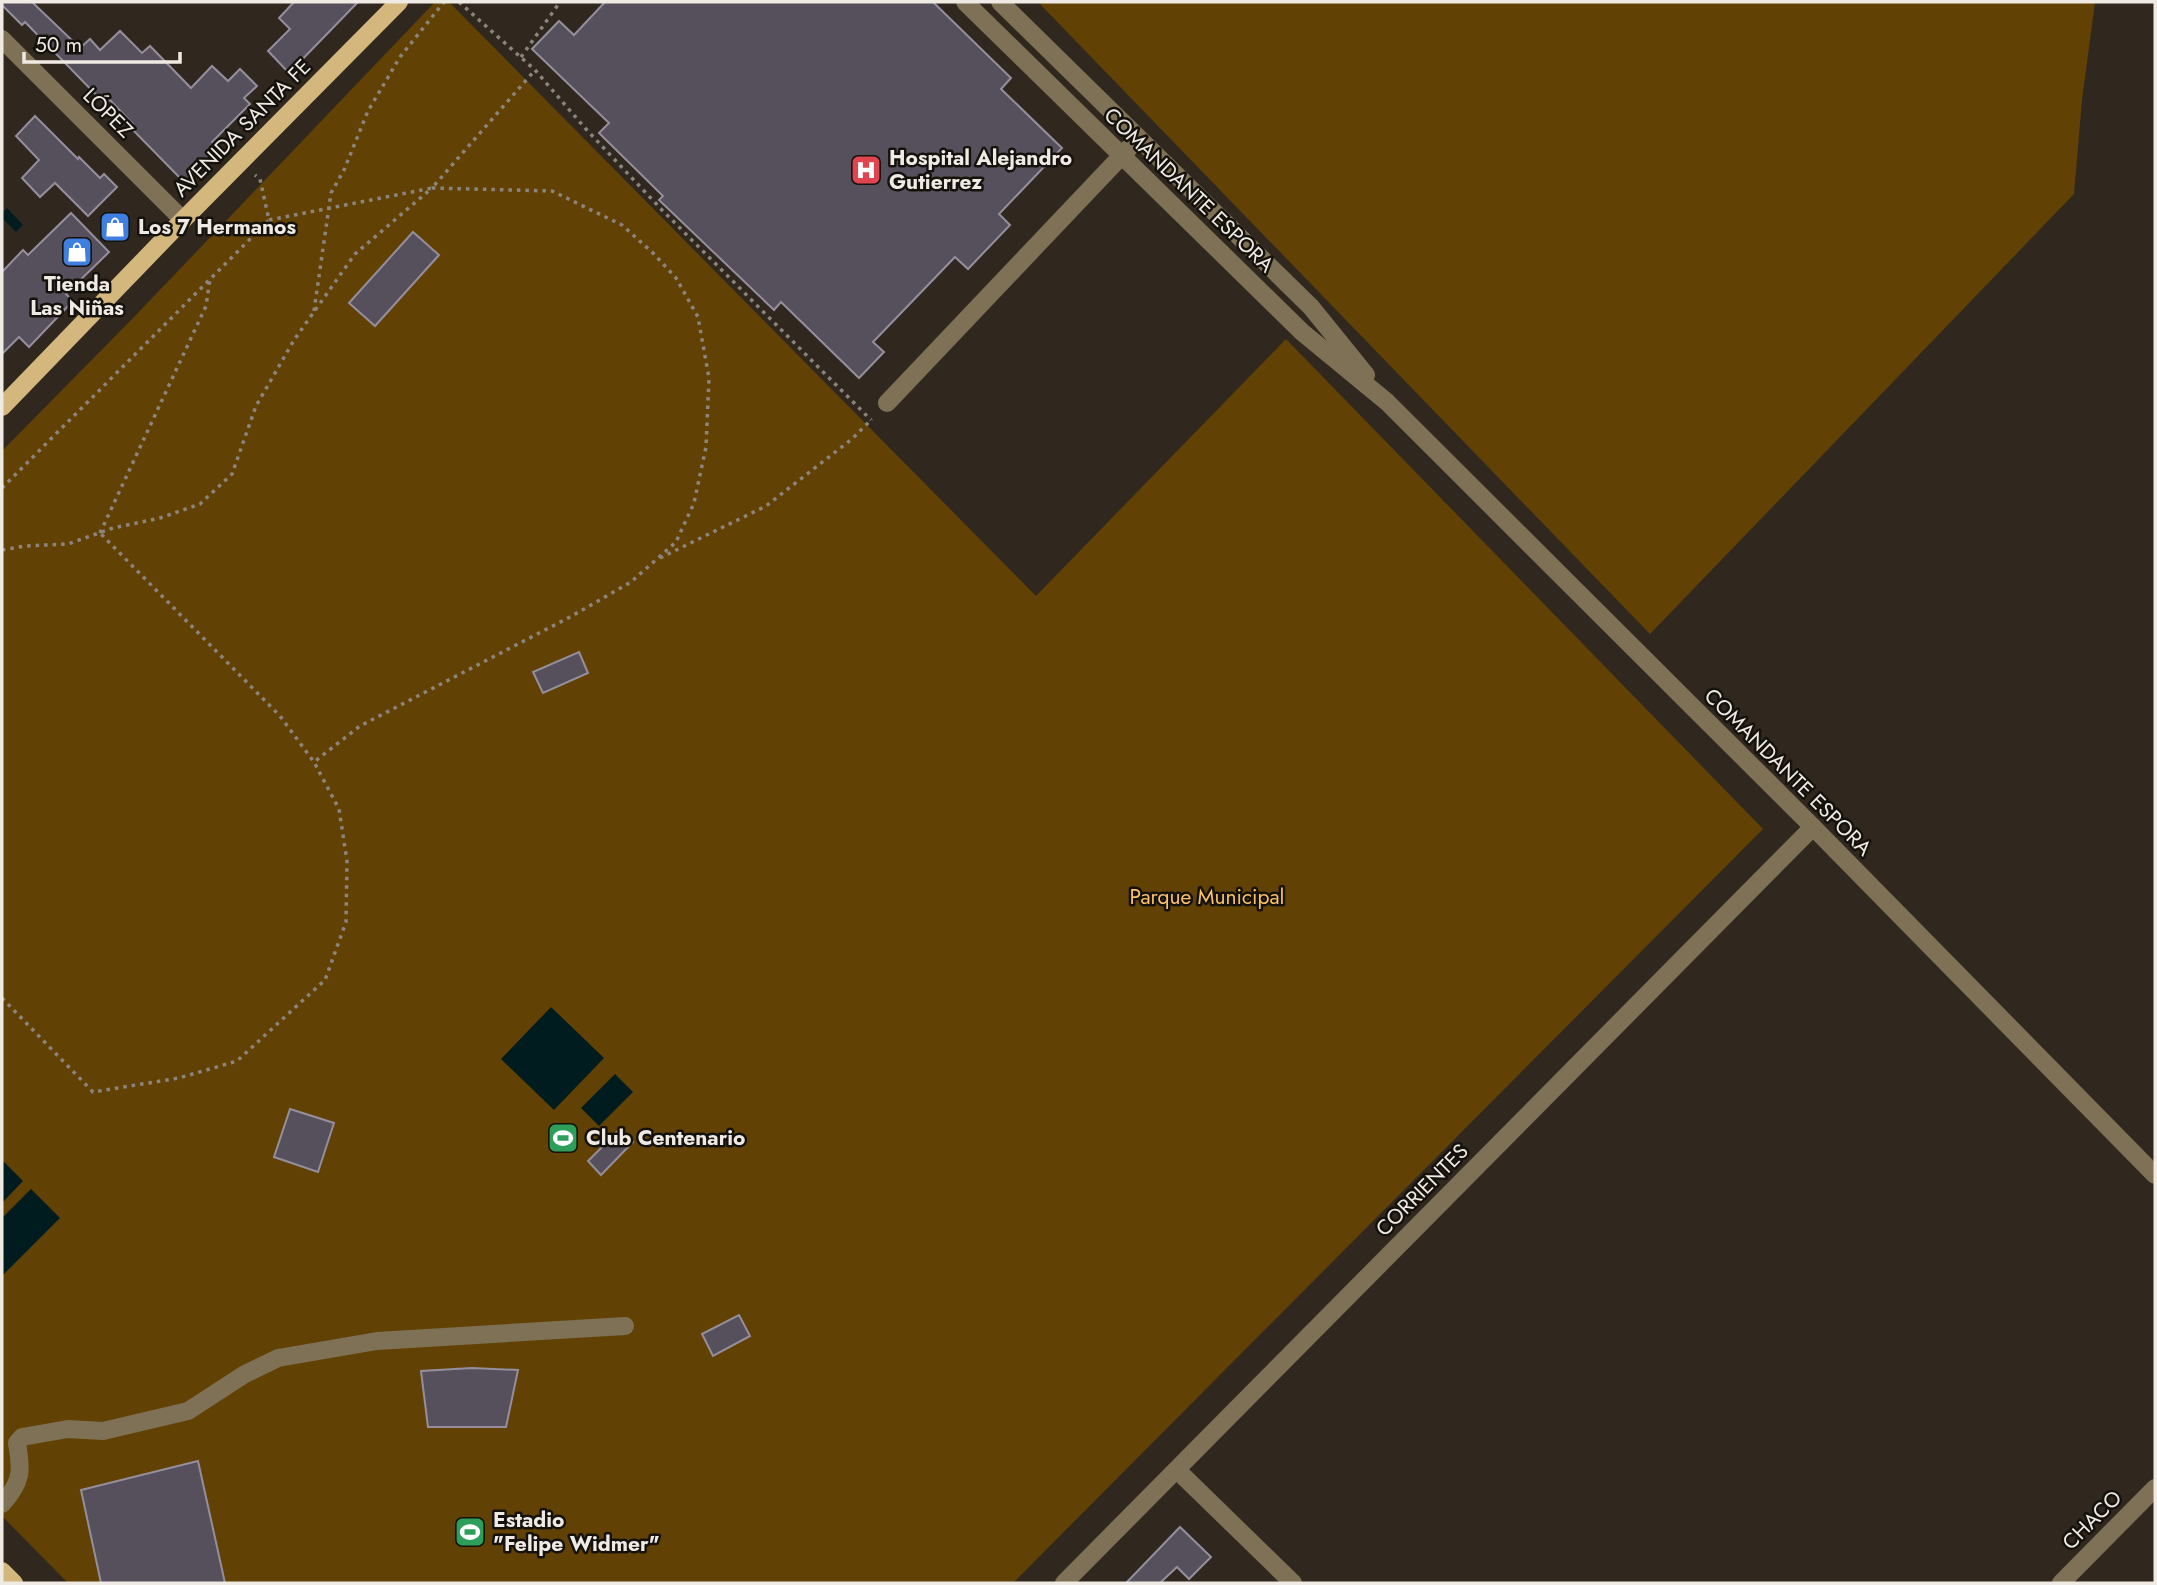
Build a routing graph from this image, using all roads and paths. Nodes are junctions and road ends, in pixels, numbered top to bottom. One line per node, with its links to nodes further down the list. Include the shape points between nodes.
1 (400, 2): 12 (main road, AVENIDA SANTA FE)
2 (444, 2): 14 (path, via 401,57 368,111)
3 (459, 2): 8 (path)
4 (560, 2): 8 (path)
5 (965, 2): 11 (street, COMANDANTE ESPORA)
6 (1000, 2): 10 (street, COMANDANTE ESPORA)
7 (2, 39): 15 (street, LÓPEZ)
8 (521, 57): 9 (path)
9 (536, 70): 13 (path); 22 (path, via 662,210)
10 (1138, 137): 11 (street); 19 (street, COMANDANTE ESPORA, via 1311,307)
11 (1121, 156): 19 (street, COMANDANTE ESPORA, via 1301,332); 20 (street)
12 (242, 161): 15 (main road, AVENIDA SANTA FE); 16 (path, via 260,179)
13 (432, 188): 14 (path); 18 (path, via 355,254); 26 (path, via 552,191 622,225 676,278 698,317 709,378 706,447 694,503 676,542)
14 (329, 208): 16 (path); 18 (path)
15 (183, 220): 21 (main road, AVENIDA SANTA FE)
16 (269, 220): 17 (path)
17 (211, 279): 23 (path); 24 (path, via 206,306)
18 (313, 313): 24 (path, via 256,407 232,474 201,505)
19 (1387, 402): 28 (street, COMANDANTE ESPORA)
20 (887, 403): 22 (path)
21 (2, 407)
22 (871, 420): 26 (path, via 766,506)
23 (2, 488)
24 (100, 533): 25 (path, via 68,544); 27 (path, via 280,716)
25 (2, 550)
26 (655, 560): 27 (path, via 631,582 570,617 360,726)
27 (314, 762): 29 (path, via 339,809 347,861 346,922 325,979 237,1061 179,1078 93,1092)
28 (1812, 827): 30 (street, COMANDANTE ESPORA); 32 (street, CORRIENTES)
29 (2, 998)
30 (2155, 1175)
31 (625, 1326): 34 (street, via 377,1341 278,1358 188,1411 103,1431 68,1429 22,1437 17,1443 21,1466 16,1489)
32 (1177, 1470): 37 (street, CORRIENTES); 38 (street)
33 (2154, 1491): 39 (street, CHACO)
34 (2, 1504)
35 (2, 1571): 36 (main road)
36 (15, 1583)
37 (1064, 1583)
38 (1293, 1583)
39 (2061, 1583)

